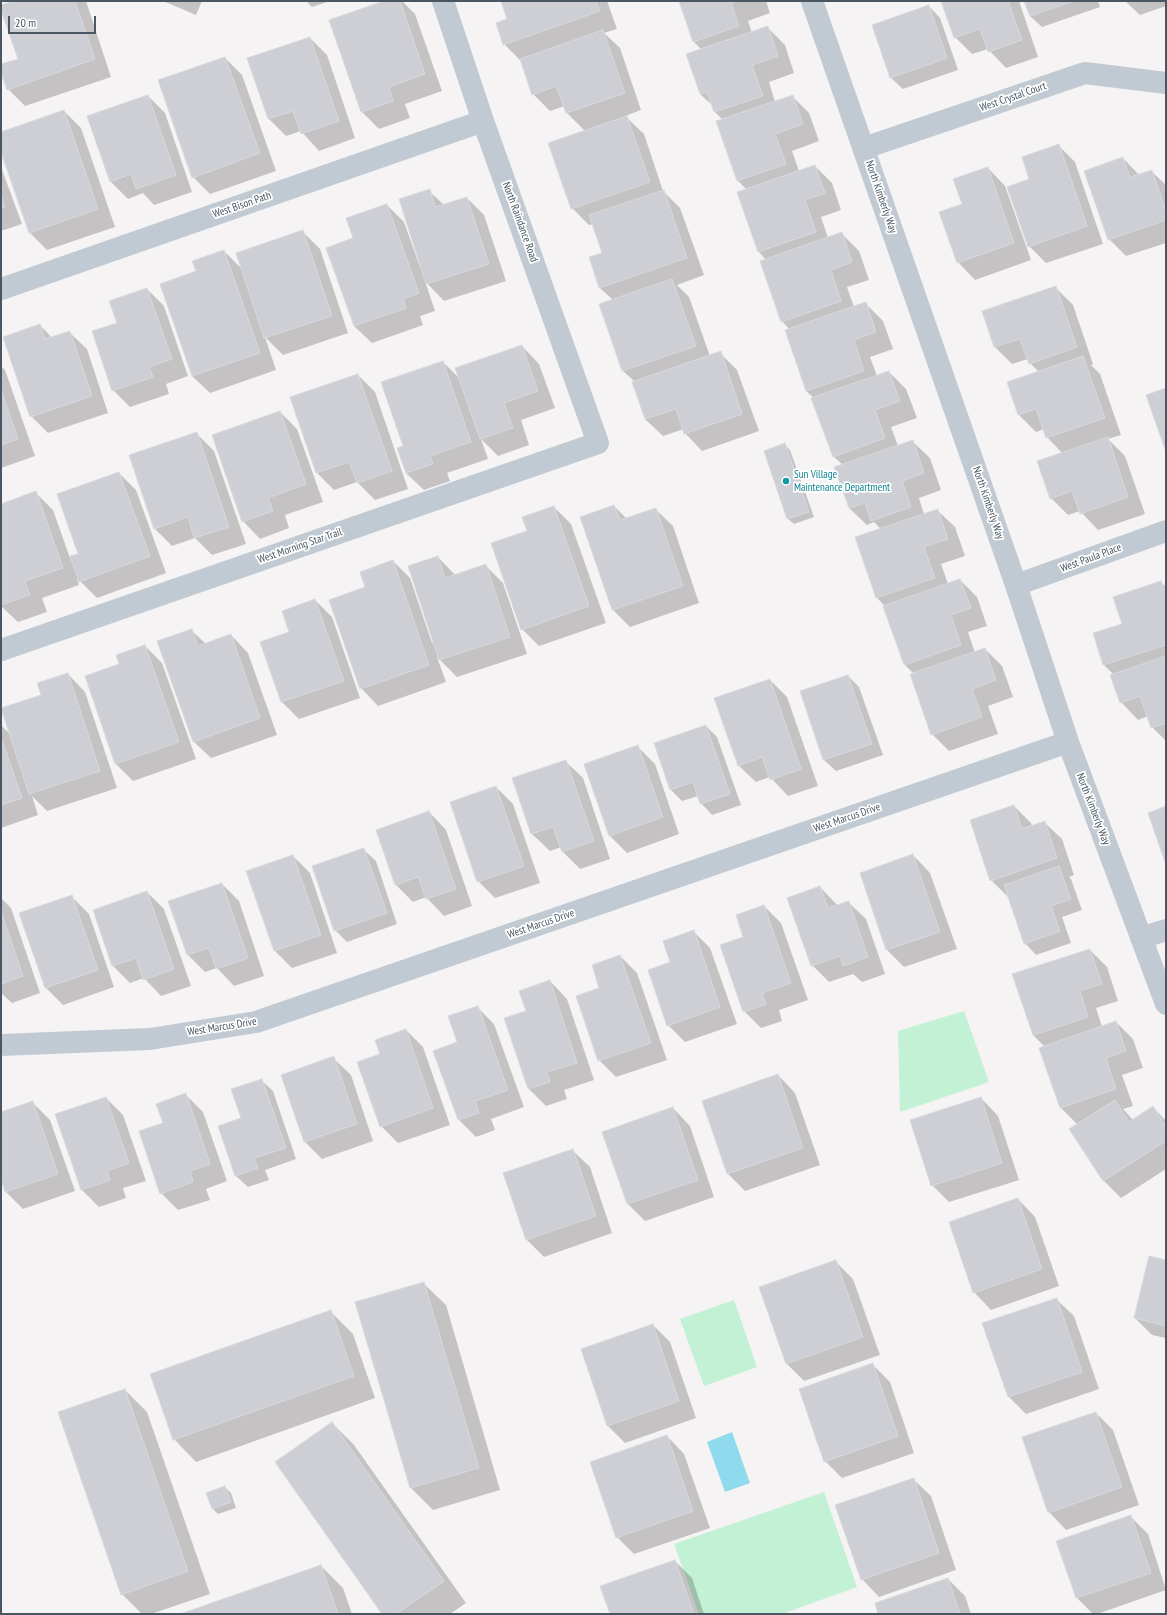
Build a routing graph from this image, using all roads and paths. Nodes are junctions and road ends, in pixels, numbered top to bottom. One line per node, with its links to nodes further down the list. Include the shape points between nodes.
1 (443, 1): 4 (street, North Raindance Road)
2 (812, 1): 5 (street, North Kimberly Way)
3 (1166, 83): 5 (street, West Crystal Court, via 1085,73)
4 (483, 121): 6 (street, West Bison Path); 7 (street, North Raindance Road)
5 (864, 148): 9 (street, North Kimberly Way)
6 (1, 289)
7 (598, 443): 10 (street, West Morning Star Trail)
8 (1166, 531): 9 (street, West Paula Place)
9 (1016, 585): 11 (street, North Kimberly Way)
10 (1, 650)
11 (1068, 742): 13 (street, North Kimberly Way); 15 (street, West Marcus Drive, via 256,1022 150,1038)
12 (1166, 930): 13 (street)
13 (1141, 938): 14 (street, North Kimberly Way)
14 (1166, 1004)
15 (1, 1045)

